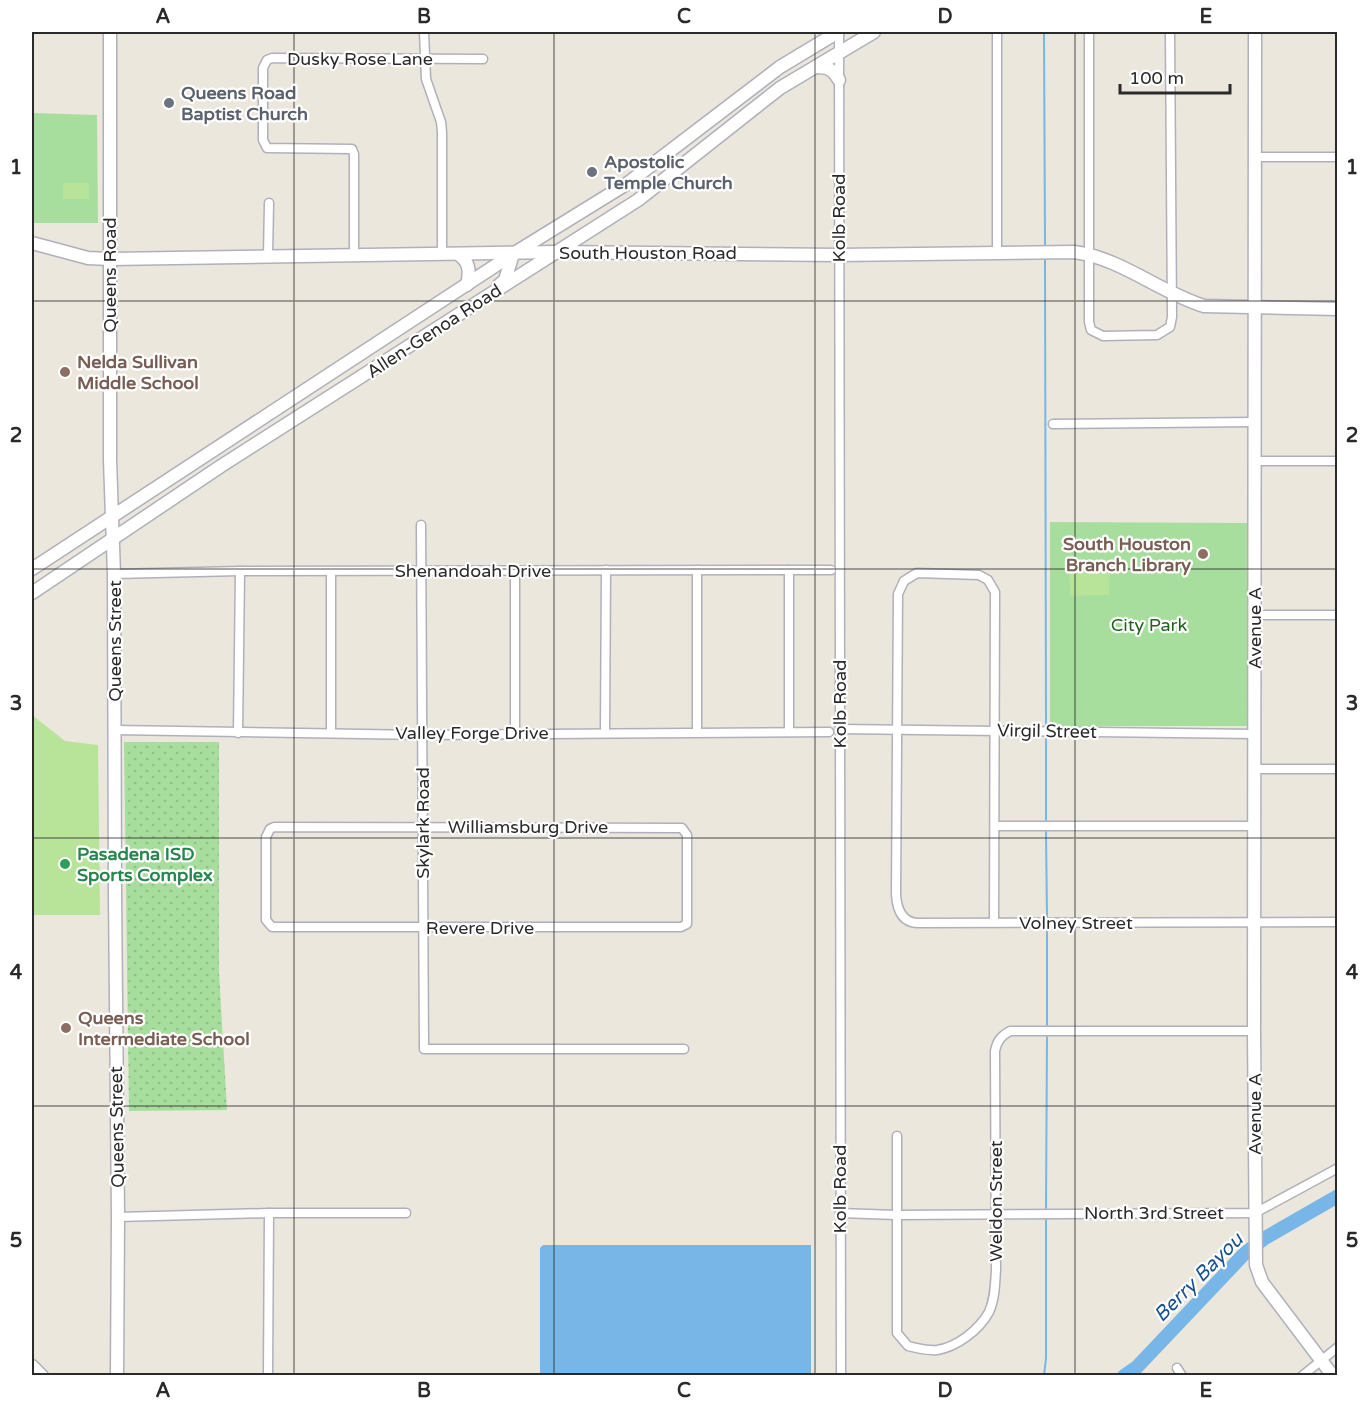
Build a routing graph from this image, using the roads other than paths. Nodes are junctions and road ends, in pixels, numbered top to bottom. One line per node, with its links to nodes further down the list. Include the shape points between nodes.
1 (110, 32): 34 (street, Queens Road)
2 (424, 32): 10 (street)
3 (874, 32): 9 (street, Allen-Genoa Road)
4 (997, 32): 26 (street)
5 (1089, 32): 30 (street)
6 (1170, 32): 36 (street)
7 (1255, 32): 16 (street, Avenue A)
8 (835, 33): 9 (street, Kolb Road); 14 (street, Allen-Genoa Road)
9 (834, 56): 12 (street, Allen-Genoa Road); 13 (street, Kolb Road)
10 (424, 59): 11 (street, Dusky Rose Lane); 27 (street, via 442,132); 31 (street, Dusky Rose Lane, via 272,58 265,63 263,140 267,148 347,148 354,154)
11 (483, 59)
12 (816, 67): 13 (street, via 828,67); 15 (street, Allen-Genoa Road, via 780,88)
13 (839, 80): 32 (street, Kolb Road)
14 (723, 109): 15 (street); 18 (street, Allen-Genoa Road)
15 (735, 124): 19 (street, Allen-Genoa Road)
16 (1255, 157): 17 (street); 38 (street, Avenue A)
17 (1338, 157)
18 (628, 183): 19 (street); 21 (street, Allen-Genoa Road)
19 (638, 200): 22 (street, Allen-Genoa Road)
20 (269, 203): 33 (street)
21 (577, 215): 24 (street, via 562,234); 29 (street, Allen-Genoa Road)
22 (596, 227): 24 (street, Allen-Genoa Road); 25 (street, via 596,243)
23 (32, 243): 34 (street, South Houston Road, via 88,258)
24 (557, 252): 25 (street, South Houston Road); 29 (street, South Houston Road); 37 (street, Allen-Genoa Road)
25 (601, 252): 32 (street, South Houston Road)
26 (997, 252): 30 (street, South Houston Road); 32 (street, South Houston Road)
27 (442, 254): 28 (street, South Houston Road); 31 (street, South Houston Road)
28 (458, 254): 29 (street, South Houston Road); 35 (street, via 468,265)
29 (513, 254): 35 (street, Allen-Genoa Road); 37 (street, via 505,280)
30 (1088, 254): 36 (street, South Houston Road); 36 (street, via 1091,330 1103,336 1157,335 1170,327)
31 (354, 255): 33 (street, South Houston Road)
32 (839, 255): 64 (street, Kolb Road)
33 (268, 256): 34 (street, South Houston Road)
34 (110, 259): 48 (street, Queens Road)
35 (467, 285): 40 (street, Allen-Genoa Road)
36 (1171, 293): 38 (street, South Houston Road, via 1204,306)
37 (489, 295): 41 (street, Allen-Genoa Road)
38 (1255, 308): 39 (street, South Houston Road); 42 (street, Avenue A)
39 (1338, 309)
40 (413, 321): 41 (street); 44 (street, Allen-Genoa Road)
41 (423, 338): 45 (street, Allen-Genoa Road)
42 (1255, 423): 43 (street); 46 (street, Avenue A)
43 (1053, 424)
44 (246, 427): 45 (street); 48 (street, Allen-Genoa Road)
45 (257, 444): 50 (street, Allen-Genoa Road)
46 (1255, 461): 47 (street); 62 (street, Avenue A)
47 (1338, 461)
48 (111, 518): 50 (street, Queens Street); 51 (street, Allen-Genoa Road)
49 (422, 525): 59 (street, Skylark Road)
50 (114, 539): 60 (street, Queens Street); 61 (street, Allen-Genoa Road)
51 (32, 569)
52 (606, 570): 53 (street, Shenandoah Drive); 57 (street, Shenandoah Drive); 68 (street)
53 (697, 570): 54 (street, Shenandoah Drive); 69 (street)
54 (789, 570): 55 (street, Shenandoah Drive); 70 (street)
55 (831, 570)
56 (331, 571): 58 (street, Shenandoah Drive); 59 (street, Shenandoah Drive); 73 (street)
57 (515, 571): 59 (street, Shenandoah Drive); 74 (street)
58 (240, 572): 60 (street, Shenandoah Drive); 72 (street)
59 (422, 572): 76 (street, Skylark Road)
60 (114, 574): 66 (street, Queens Street)
61 (32, 593)
62 (1255, 615): 63 (street); 75 (street, Avenue A)
63 (1338, 615)
64 (840, 729): 65 (street, Virgil Street); 94 (street, Kolb Road)
65 (897, 729): 67 (street, Virgil Street); 67 (street, via 898,594 904,581 917,573 979,575 992,585); 86 (street, Volney Street, via 896,895 901,915 911,923)
66 (115, 730): 72 (street, Valley Forge Drive); 97 (street, Queens Street)
67 (996, 730): 75 (street, Virgil Street); 79 (street)
68 (605, 732): 69 (street, Valley Forge Drive); 74 (street, Valley Forge Drive)
69 (697, 732): 70 (street, Valley Forge Drive)
70 (789, 732): 71 (street, Valley Forge Drive)
71 (829, 732)
72 (238, 733): 73 (street, Valley Forge Drive)
73 (331, 733): 76 (street, Valley Forge Drive)
74 (515, 733): 76 (street, Valley Forge Drive)
75 (1255, 734): 77 (street, Avenue A)
76 (423, 735): 81 (street, Skylark Road)
77 (1255, 769): 78 (street); 80 (street, Avenue A)
78 (1338, 769)
79 (995, 826): 80 (street); 86 (street)
80 (1254, 826): 84 (street, Avenue A)
81 (423, 827): 82 (street, Williamsburg Drive, via 682,828 687,835); 83 (street, Williamsburg Drive, via 274,827 266,833); 87 (street, Skylark Road)
82 (687, 872): 87 (street, Revere Drive, via 687,924 681,927)
83 (266, 878): 87 (street, Revere Drive, via 266,920 272,927)
84 (1255, 922): 85 (street, Volney Street); 86 (street, Volney Street); 88 (street, Avenue A)
85 (1338, 922)
86 (994, 923)
87 (423, 928): 89 (street, Skylark Road, via 424,1049)
88 (1254, 1031): 95 (street, Weldon Street, via 1010,1031 1003,1035 994,1051); 98 (street, Avenue A)
89 (684, 1049)
90 (897, 1136): 96 (street, Weldon Street)
91 (1338, 1168): 98 (street, North 3rd Street)
92 (269, 1213): 93 (street); 97 (street); 105 (street)
93 (406, 1213)
94 (840, 1213): 96 (street, North 3rd Street); 106 (street, Kolb Road)
95 (996, 1214): 96 (street, North 3rd Street); 96 (street, Weldon Street, via 995,1294 990,1311 968,1336 936,1350 908,1346 897,1333); 98 (street, North 3rd Street)
96 (896, 1215)
97 (118, 1217): 104 (street, Queens Street)
98 (1256, 1219): 100 (street, Avenue A, via 1256,1265 1262,1282)
99 (1338, 1347): 100 (street)
100 (1321, 1360): 108 (street); 109 (street)
101 (32, 1366): 103 (street)
102 (1177, 1368): 107 (street)
103 (42, 1376)
104 (117, 1376)
105 (268, 1376)
106 (841, 1376)
107 (1182, 1376)
108 (1302, 1376)
109 (1333, 1376)

